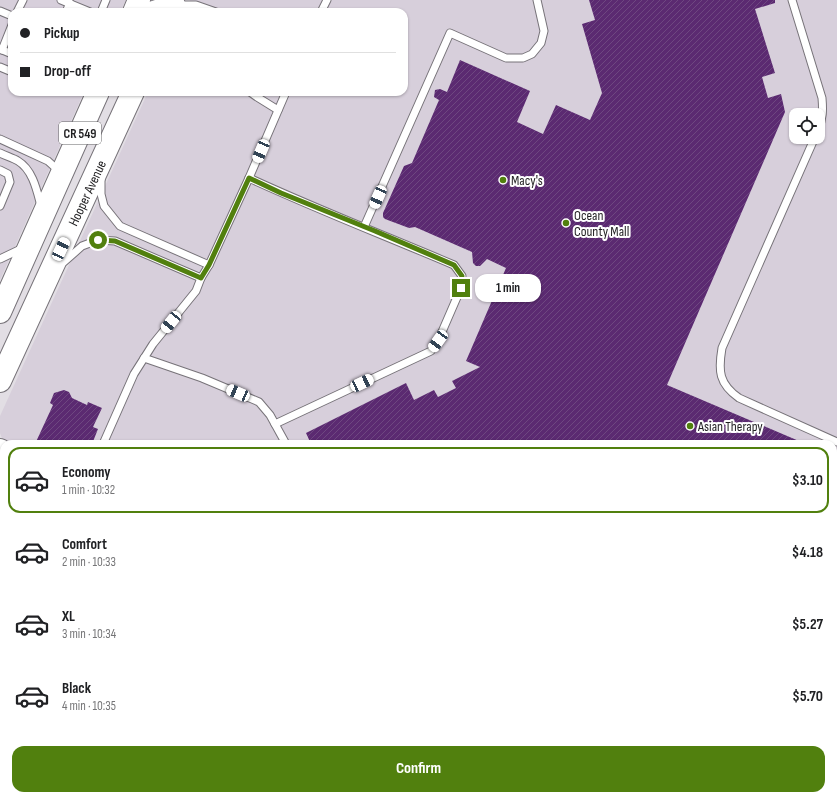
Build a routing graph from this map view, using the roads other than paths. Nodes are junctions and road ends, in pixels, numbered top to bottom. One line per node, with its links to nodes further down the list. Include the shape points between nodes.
1 (61, 0): 4 (lane)
2 (537, 0): 26 (lane, via 544,31 541,43 532,54 523,58 506,58 450,32)
3 (792, 0): 15 (lane, via 822,98)
4 (70, 3): 6 (lane); 7 (lane)
5 (174, 6): 8 (lane, via 196,5)
6 (68, 8)
7 (81, 8)
8 (205, 8)
9 (8, 34): 10 (lane)
10 (1, 49)
11 (96, 96): 22 (main road, CR 549)
12 (131, 96): 20 (main road, Hooper Avenue / CR 549)
13 (256, 96): 16 (lane)
14 (284, 96): 16 (lane)
15 (823, 108)
16 (278, 110): 23 (lane)
17 (0, 139): 22 (lane, via 48,161)
18 (812, 144): 39 (lane, via 722,348 719,363 729,391 739,398)
19 (0, 153): 25 (lane, via 26,167)
20 (101, 163): 29 (lane, via 101,194 104,206 120,226); 30 (main road, Hooper Avenue / CR 549)
21 (0, 170): 24 (lane, via 8,174 10,182)
22 (62, 174): 25 (main road, CR 549); 33 (main road, via 67,195 64,207 20,310)
23 (249, 178): 26 (lane); 29 (lane)
24 (0, 206)
25 (44, 214): 27 (main road, CR 549)
26 (364, 227): 36 (lane, via 454,265 462,276 461,288 438,341 431,351)
27 (29, 246): 28 (lane); 32 (main road, CR 549)
28 (0, 259)
29 (209, 265): 31 (lane)
30 (49, 276): 31 (lane, via 82,246 98,240 115,241); 33 (main road, Hooper Avenue / CR 549)
31 (201, 278): 34 (lane, via 196,291)
32 (0, 312)
33 (22, 333): 35 (main road, Hooper Avenue / CR 549)
34 (144, 358): 36 (lane, via 202,378 259,402); 37 (lane, via 134,374)
35 (1, 382)
36 (275, 424): 38 (lane)
37 (105, 440)
38 (284, 440)
39 (833, 440)

